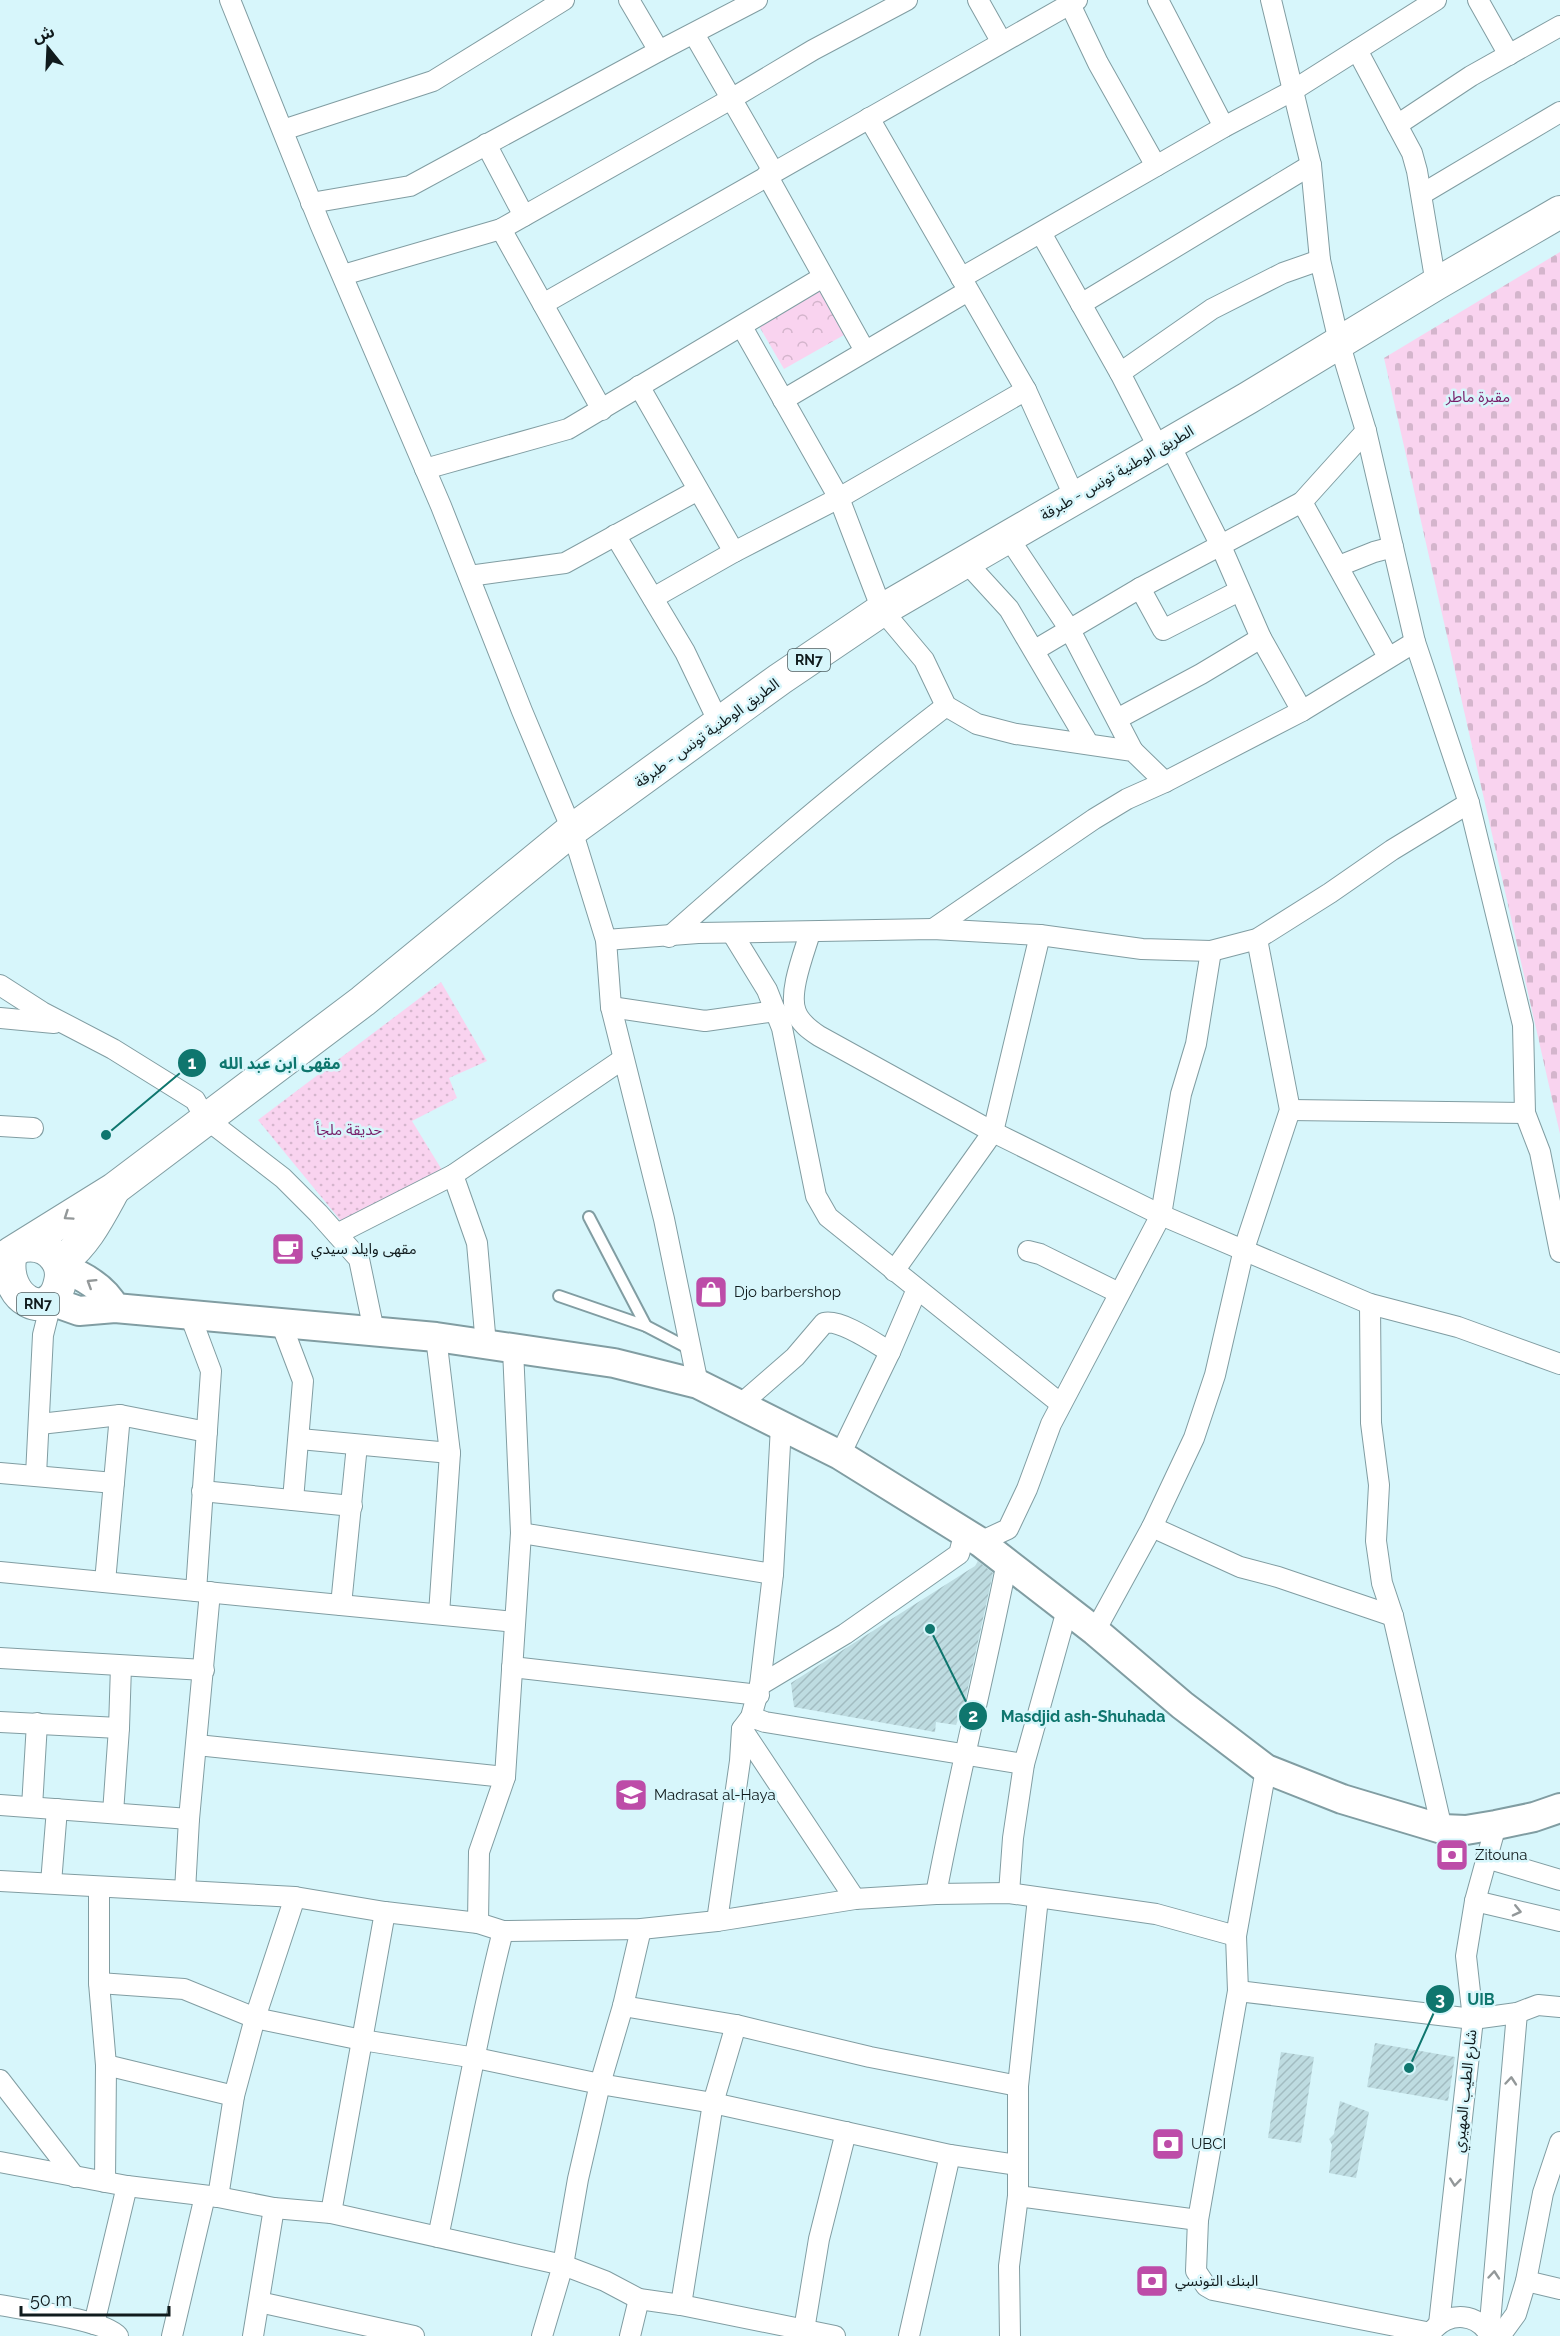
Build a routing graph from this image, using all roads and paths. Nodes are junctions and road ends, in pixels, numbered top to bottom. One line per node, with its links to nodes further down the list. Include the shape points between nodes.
1 (230, 0): 24 (street)
2 (564, 0): 24 (street, via 433,81)
3 (629, 0): 16 (street)
4 (758, 0): 13 (street)
5 (907, 0): 19 (street)
6 (978, 0): 14 (street)
7 (1158, 0): 23 (street)
8 (1271, 0): 18 (street)
9 (1436, 0): 15 (street)
10 (1478, 0): 17 (street)
11 (1071, 1): 14 (street); 27 (street, via 1098,63)
12 (1558, 31): 17 (street)
13 (694, 34): 16 (street); 19 (street)
14 (1001, 41): 21 (street)
15 (1357, 50): 18 (street); 22 (street)
16 (659, 51): 25 (street)
17 (1509, 55): 22 (street)
18 (1292, 91): 23 (street); 26 (street)
19 (731, 99): 28 (street); 32 (street)
20 (1560, 112): 29 (street)
21 (869, 118): 28 (street); 39 (street)
22 (1397, 125): 29 (street, via 1412,153)
23 (1224, 127): 27 (street)
24 (283, 130): 30 (street)
25 (486, 144): 30 (street, via 410,186); 32 (street)
26 (1311, 165): 35 (street); 41 (street)
27 (1156, 166): 34 (street)
28 (770, 173): 37 (street); 40 (street)
29 (1422, 194): 38 (street)
30 (311, 203): 36 (street)
31 (1560, 212): 38 (main road, الطريق الوطنية تونس - طبرقة / RN7)
32 (524, 216): 33 (street)
33 (501, 229): 36 (street); 40 (street)
34 (1041, 233): 39 (street); 41 (street)
35 (1320, 260): 43 (street); 45 (street, via 1283,273 1212,309)
36 (343, 275): 52 (street)
37 (823, 278): 42 (street); 44 (street)
38 (1436, 284): 43 (main road, الطريق الوطنية تونس - طبرقة / RN7)
39 (964, 285): 44 (street); 47 (street)
40 (543, 304): 49 (street)
41 (1081, 304): 45 (street)
42 (742, 327): 46 (street); 48 (street)
43 (1339, 342): 50 (street); 51 (main road, الطريق الوطنية تونس - طبرقة / RN7)
44 (865, 351): 48 (street)
45 (1120, 372): 51 (street)
46 (639, 386): 49 (street); 53 (street)
47 (1026, 390): 54 (street); 55 (street)
48 (783, 400): 54 (street)
49 (602, 410): 52 (street, via 568,429)
50 (1366, 431): 56 (street); 60 (street)
51 (1164, 446): 55 (main road, الطريق الوطنية تونس - طبرقة / RN7); 59 (street)
52 (425, 469): 64 (street)
53 (698, 490): 57 (street); 61 (street)
54 (839, 498): 61 (street); 68 (street)
55 (1075, 498): 58 (main road, الطريق الوطنية تونس - طبرقة / RN7)
56 (1302, 502): 59 (street); 63 (street)
57 (615, 535): 64 (street, via 565,563); 67 (street)
58 (1008, 537): 62 (main road, الطريق الوطنية تونس - طبرقة / RN7); 69 (street)
59 (1220, 544): 65 (street); 66 (street)
60 (1393, 547): 63 (street); 71 (street)
61 (734, 552): 67 (street)
62 (966, 562): 68 (main road, الطريق الوطنية تونس - طبرقة / RN7); 72 (street, via 1009,609)
63 (1339, 566): 73 (street)
64 (469, 576): 82 (street)
65 (1140, 588): 66 (street, via 1162,630); 69 (street)
66 (1239, 591): 70 (street)
67 (653, 598): 77 (street, via 685,652)
68 (882, 610): 74 (street, via 924,660); 77 (main road, الطريق الوطنية تونس - طبرقة / RN7)
69 (1070, 630): 72 (street); 76 (street)
70 (1261, 638): 75 (street); 76 (street)
71 (1415, 642): 73 (street); 81 (street)
72 (1035, 650): 78 (street)
73 (1388, 657): 75 (street)
74 (946, 706): 78 (street, via 977,724 1052,741); 87 (street, via 887,751)
75 (1302, 711): 80 (street)
76 (1116, 719): 79 (street)
77 (720, 725): 82 (main road, الطريق الوطنية تونس - طبرقة / RN7)
78 (1088, 743): 79 (street)
79 (1133, 751): 80 (street)
80 (1166, 782): 83 (street, via 1094,819)
81 (1469, 803): 88 (street); 99 (street, via 1523,1025)
82 (573, 830): 89 (street); 100 (main road, الطريق الوطنية تونس - طبرقة / RN7, via 363,1001)
83 (933, 929): 85 (street); 86 (street)
84 (732, 933): 85 (street); 87 (street); 94 (street, via 756,970)
85 (810, 933): 95 (street, via 793,997)
86 (1040, 935): 90 (street, via 1142,949); 103 (street)
87 (669, 937): 89 (street)
88 (1257, 939): 90 (street); 98 (street)
89 (606, 940): 92 (street)
90 (1211, 951): 106 (street)
91 (0, 985): 96 (street)
92 (611, 1007): 94 (street, via 705,1021); 97 (street)
93 (0, 1018): 96 (street)
94 (779, 1020): 95 (street); 114 (street, via 818,1202 828,1216)
95 (801, 1021): 103 (street, via 819,1036)
96 (64, 1024): 100 (street, via 113,1048 176,1087 195,1100)
97 (623, 1059): 104 (street); 128 (street, via 664,1219)
98 (1290, 1110): 99 (street); 109 (street)
99 (1525, 1113): 111 (street, via 1540,1152)
100 (205, 1118): 105 (main road, الطريق الوطنية تونس - طبرقة / RN7); 108 (street, via 283,1178)
101 (0, 1126): 102 (street)
102 (33, 1128)
103 (993, 1131): 106 (street); 114 (street)
104 (453, 1175): 108 (street); 126 (street, via 477,1243)
105 (114, 1189): 112 (main road, الطريق الوطنية تونس - طبرقة / RN7, one-way to 112); 113 (main road, الطريق الوطنية تونس - طبرقة / RN7, via 80,1244)
106 (1161, 1215): 109 (street); 116 (street)
107 (589, 1217): 123 (lane)
108 (337, 1234): 124 (street, via 359,1259)
109 (1244, 1249): 119 (street); 148 (street, via 1215,1375 1194,1438)
110 (1028, 1251): 116 (street)
111 (1560, 1252)
112 (12, 1253): 113 (main road, via 33,1245 48,1250); 118 (main road, RN7, via 4,1262 3,1286 10,1296)
113 (59, 1265): 118 (main road, RN7, via 59,1287); 120 (main road, one-way to 113, via 102,1290)
114 (894, 1271): 115 (street)
115 (917, 1289): 129 (street); 133 (street)
116 (1119, 1293): 133 (street)
117 (559, 1296): 123 (lane)
118 (31, 1303): 120 (main road, via 79,1311); 135 (street, via 47,1316)
119 (1370, 1304): 130 (street, via 1458,1327); 159 (street, via 1371,1423 1379,1485 1376,1541 1382,1583)
120 (115, 1308): 121 (main road)
121 (190, 1316): 122 (main road); 137 (street, via 211,1371)
122 (281, 1323): 124 (main road); 138 (street, via 303,1381)
123 (646, 1326): 128 (lane)
124 (374, 1331): 125 (main road)
125 (436, 1337): 126 (main road); 140 (street)
126 (486, 1345): 127 (main road)
127 (513, 1349): 131 (main road, via 614,1363); 149 (street)
128 (690, 1349): 131 (street)
129 (890, 1352): 132 (street, via 852,1330 824,1323 795,1357); 141 (street)
130 (1560, 1364)
131 (698, 1384): 132 (main road)
132 (741, 1404): 136 (main road)
133 (1061, 1404): 150 (street, via 1008,1529)
134 (120, 1415): 135 (street); 137 (street); 144 (street)
135 (40, 1424): 143 (street)
136 (781, 1426): 141 (main road); 153 (street)
137 (207, 1432): 145 (street)
138 (300, 1438): 139 (street); 146 (street)
139 (357, 1445): 140 (street); 147 (street)
140 (450, 1453): 158 (street)
141 (840, 1455): 150 (main road)
142 (0, 1473): 143 (street)
143 (36, 1475): 144 (street)
144 (114, 1483): 154 (street)
145 (202, 1491): 146 (street); 155 (street)
146 (293, 1500): 147 (street)
147 (352, 1506): 156 (street)
148 (1152, 1527): 159 (street, via 1240,1568); 161 (street)
149 (521, 1533): 153 (street); 160 (street)
150 (972, 1537): 151 (main road); 166 (street, via 959,1554)
151 (1007, 1562): 157 (main road); 172 (street)
152 (0, 1572): 154 (street)
153 (772, 1574): 166 (street)
154 (105, 1582): 155 (street)
155 (203, 1592): 156 (street); 165 (street)
156 (341, 1605): 158 (street)
157 (1067, 1610): 161 (main road); 173 (street)
158 (439, 1614): 160 (street)
159 (1393, 1616): 183 (street)
160 (515, 1622): 164 (street)
161 (1095, 1630): 174 (main road, via 1182,1705)
162 (0, 1658): 163 (street)
163 (121, 1666): 165 (street); 170 (street)
164 (512, 1667): 166 (street); 175 (street)
165 (204, 1670): 171 (street)
166 (760, 1690): 168 (street)
167 (0, 1722): 169 (street)
168 (747, 1723): 172 (street, via 777,1724); 194 (street); 197 (street)
169 (37, 1724): 170 (street); 177 (street)
170 (119, 1728): 180 (street)
171 (196, 1744): 175 (street); 181 (street)
172 (965, 1756): 173 (street); 191 (street)
173 (1024, 1764): 190 (street)
174 (1266, 1769): 183 (main road, via 1342,1799); 202 (street)
175 (505, 1778): 199 (street, via 479,1852)
176 (0, 1805): 177 (street)
177 (32, 1807): 179 (street)
178 (1560, 1808): 182 (main road)
179 (57, 1809): 180 (street); 187 (street)
180 (113, 1813): 181 (street)
181 (189, 1819): 189 (street)
182 (1496, 1826): 183 (main road); 184 (street, شارع الطيب المهيري)
183 (1442, 1829)
184 (1486, 1858): 185 (street); 195 (street, شارع الطيب المهيري)
185 (1560, 1880)
186 (0, 1881): 187 (street)
187 (51, 1883): 188 (street)
188 (99, 1888): 189 (street); 203 (street)
189 (185, 1891): 192 (street)
190 (1009, 1893): 191 (street); 193 (street)
191 (936, 1894): 194 (street)
192 (295, 1897): 196 (street); 208 (street)
193 (1038, 1898): 202 (street, via 1156,1914); 216 (street)
194 (855, 1899): 197 (street)
195 (1475, 1901): 198 (street, one-way to 198); 209 (street, شارع الطيب المهيري, via 1466,1956)
196 (386, 1912): 199 (street); 211 (street)
197 (717, 1921): 200 (street)
198 (1560, 1921)
199 (477, 1923): 201 (street)
200 (641, 1929): 201 (street); 205 (street)
201 (503, 1931): 212 (street)
202 (1236, 1936): 204 (street)
203 (99, 1983): 208 (street, via 184,1989); 213 (street)
204 (1238, 1991): 209 (street); 231 (street)
205 (623, 2006): 210 (street); 215 (street)
206 (1560, 2007): 207 (street, via 1538,2005)
207 (1517, 2013): 209 (street); 243 (street, one-way to 207)
208 (255, 2018): 211 (street); 217 (street)
209 (1473, 2019): 242 (street, شارع الطيب المهيري, one-way to 242)
210 (736, 2025): 216 (street); 218 (street)
211 (362, 2040): 212 (street); 230 (street)
212 (476, 2058): 215 (street); 232 (street)
213 (106, 2065): 217 (street); 225 (street)
214 (0, 2080): 224 (street)
215 (600, 2084): 218 (street); 233 (street)
216 (1018, 2086): 223 (street)
217 (234, 2096): 227 (street)
218 (713, 2103): 219 (street); 239 (street)
219 (846, 2132): 221 (street); 241 (street, via 819,2239)
220 (1559, 2148): 234 (street, via 1544,2193)
221 (950, 2155): 223 (street); 251 (street)
222 (0, 2162): 224 (street)
223 (1018, 2164): 228 (street)
224 (75, 2177): 225 (street)
225 (105, 2182): 226 (street)
226 (128, 2186): 227 (street); 240 (street)
227 (212, 2196): 229 (street); 245 (street)
228 (1018, 2196): 231 (street); 252 (street, via 1009,2266)
229 (274, 2208): 230 (street); 237 (street)
230 (331, 2213): 232 (street)
231 (1198, 2220): 242 (street, via 1196,2271 1206,2286)
232 (438, 2237): 233 (street)
233 (563, 2265): 236 (street); 248 (street)
234 (1526, 2281): 235 (street); 243 (street, via 1516,2314)
235 (1560, 2289)
236 (639, 2299): 239 (street); 249 (street)
237 (259, 2302): 246 (street); 247 (street)
238 (0, 2305): 240 (street)
239 (681, 2305): 241 (street)
240 (94, 2324): 244 (street)
241 (804, 2330): 250 (street)
242 (1433, 2331): 243 (street, via 1449,2318 1460,2316 1472,2319)
243 (1493, 2335)
244 (118, 2336)
245 (172, 2336)
246 (253, 2336)
247 (414, 2336)
248 (542, 2336)
249 (630, 2336)
250 (835, 2336)
251 (909, 2336)
252 (1010, 2336)

